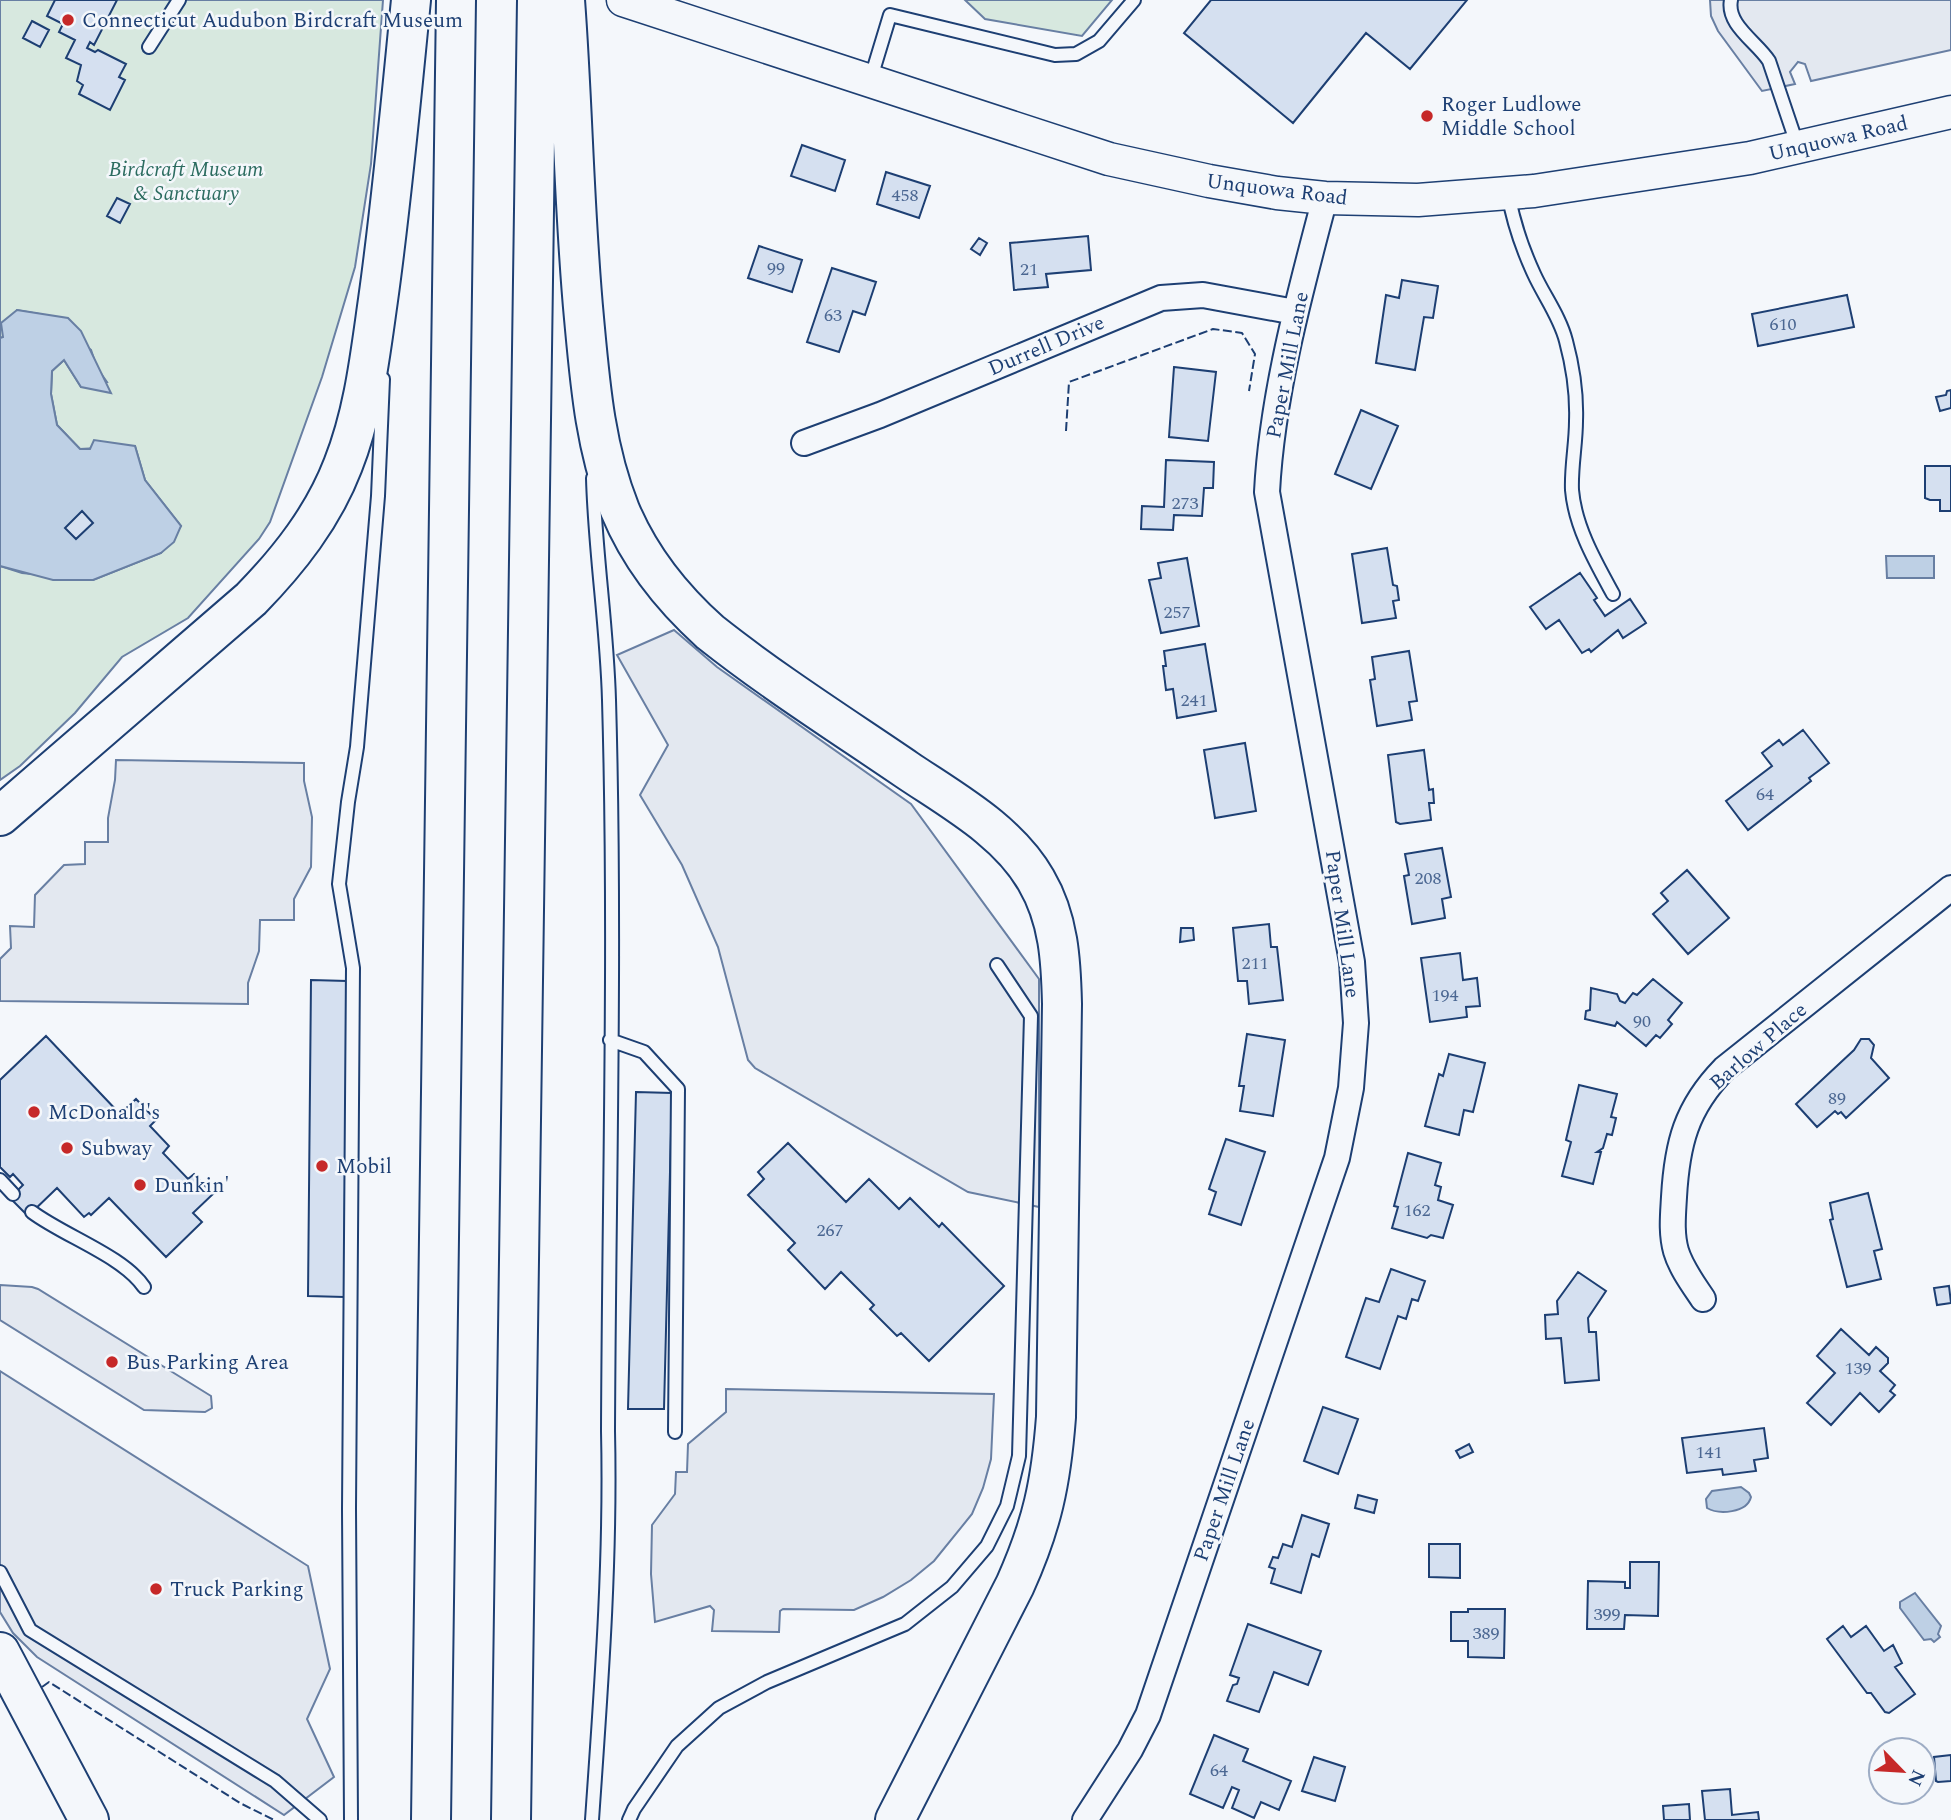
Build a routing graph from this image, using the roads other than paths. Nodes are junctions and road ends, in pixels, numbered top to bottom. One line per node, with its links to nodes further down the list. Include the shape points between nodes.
1 (179, 0): 8 (lane)
2 (411, 0): 12 (highway)
3 (456, 0): 36 (highway)
4 (623, 0): 9 (street, Unquowa Road)
5 (1134, 0): 9 (lane, via 1099,41 1076,54 1055,55 890,15)
6 (1731, 0): 11 (lane, via 1730,15 1763,51 1774,72)
7 (552, 15): 18 (highway); 37 (highway)
8 (149, 47)
9 (870, 81): 14 (street, Unquowa Road, via 1109,159 1277,193)
10 (1951, 112): 11 (street, Unquowa Road)
11 (1798, 147): 13 (street, Unquowa Road, via 1750,158)
12 (392, 190): 16 (lane); 21 (highway, via 370,358 355,433 343,468 304,537 251,599)
13 (1508, 192): 14 (street, Unquowa Road, via 1418,201); 20 (lane, via 1519,237 1565,338 1575,378 1572,465 1576,510 1591,553)
14 (1325, 198): 15 (street, Paper Mill Lane)
15 (1295, 312): 19 (street, Durrell Drive, via 1202,295 1161,298); 41 (street, Paper Mill Lane, via 1267,492 1352,962 1356,1023 1351,1088 1337,1158 1148,1714)
16 (385, 343)
17 (384, 371): 35 (lane, via 358,733 339,884 353,968)
18 (590, 388): 24 (lane, via 609,698); 40 (highway, via 603,457 621,511 643,556 673,596 732,649 1000,837 1036,880 1058,937 1062,1004 1056,1417 1045,1504 1015,1585)
19 (804, 443)
20 (1614, 594)
21 (3, 816)
22 (1951, 888): 29 (street, Barlow Place, via 1707,1087 1682,1134 1672,1232 1677,1254)
23 (997, 965): 39 (lane, via 1031,1016 1022,1404 1019,1456 1007,1506 987,1546 952,1587 905,1624 719,1707 677,1746)
24 (610, 1040): 30 (lane, via 644,1052 678,1089); 38 (lane, via 610,1509)
25 (0, 1180): 26 (lane)
26 (13, 1194)
27 (32, 1212): 28 (lane, via 122,1265)
28 (144, 1287)
29 (1703, 1299)
30 (675, 1432)
31 (0, 1572): 34 (lane, via 30,1630 275,1781)
32 (0, 1652): 33 (highway)
33 (89, 1820)
34 (320, 1820)
35 (351, 1820)
36 (431, 1820)
37 (511, 1820)
38 (592, 1820)
39 (629, 1820)
40 (895, 1820)
41 (1085, 1820)

